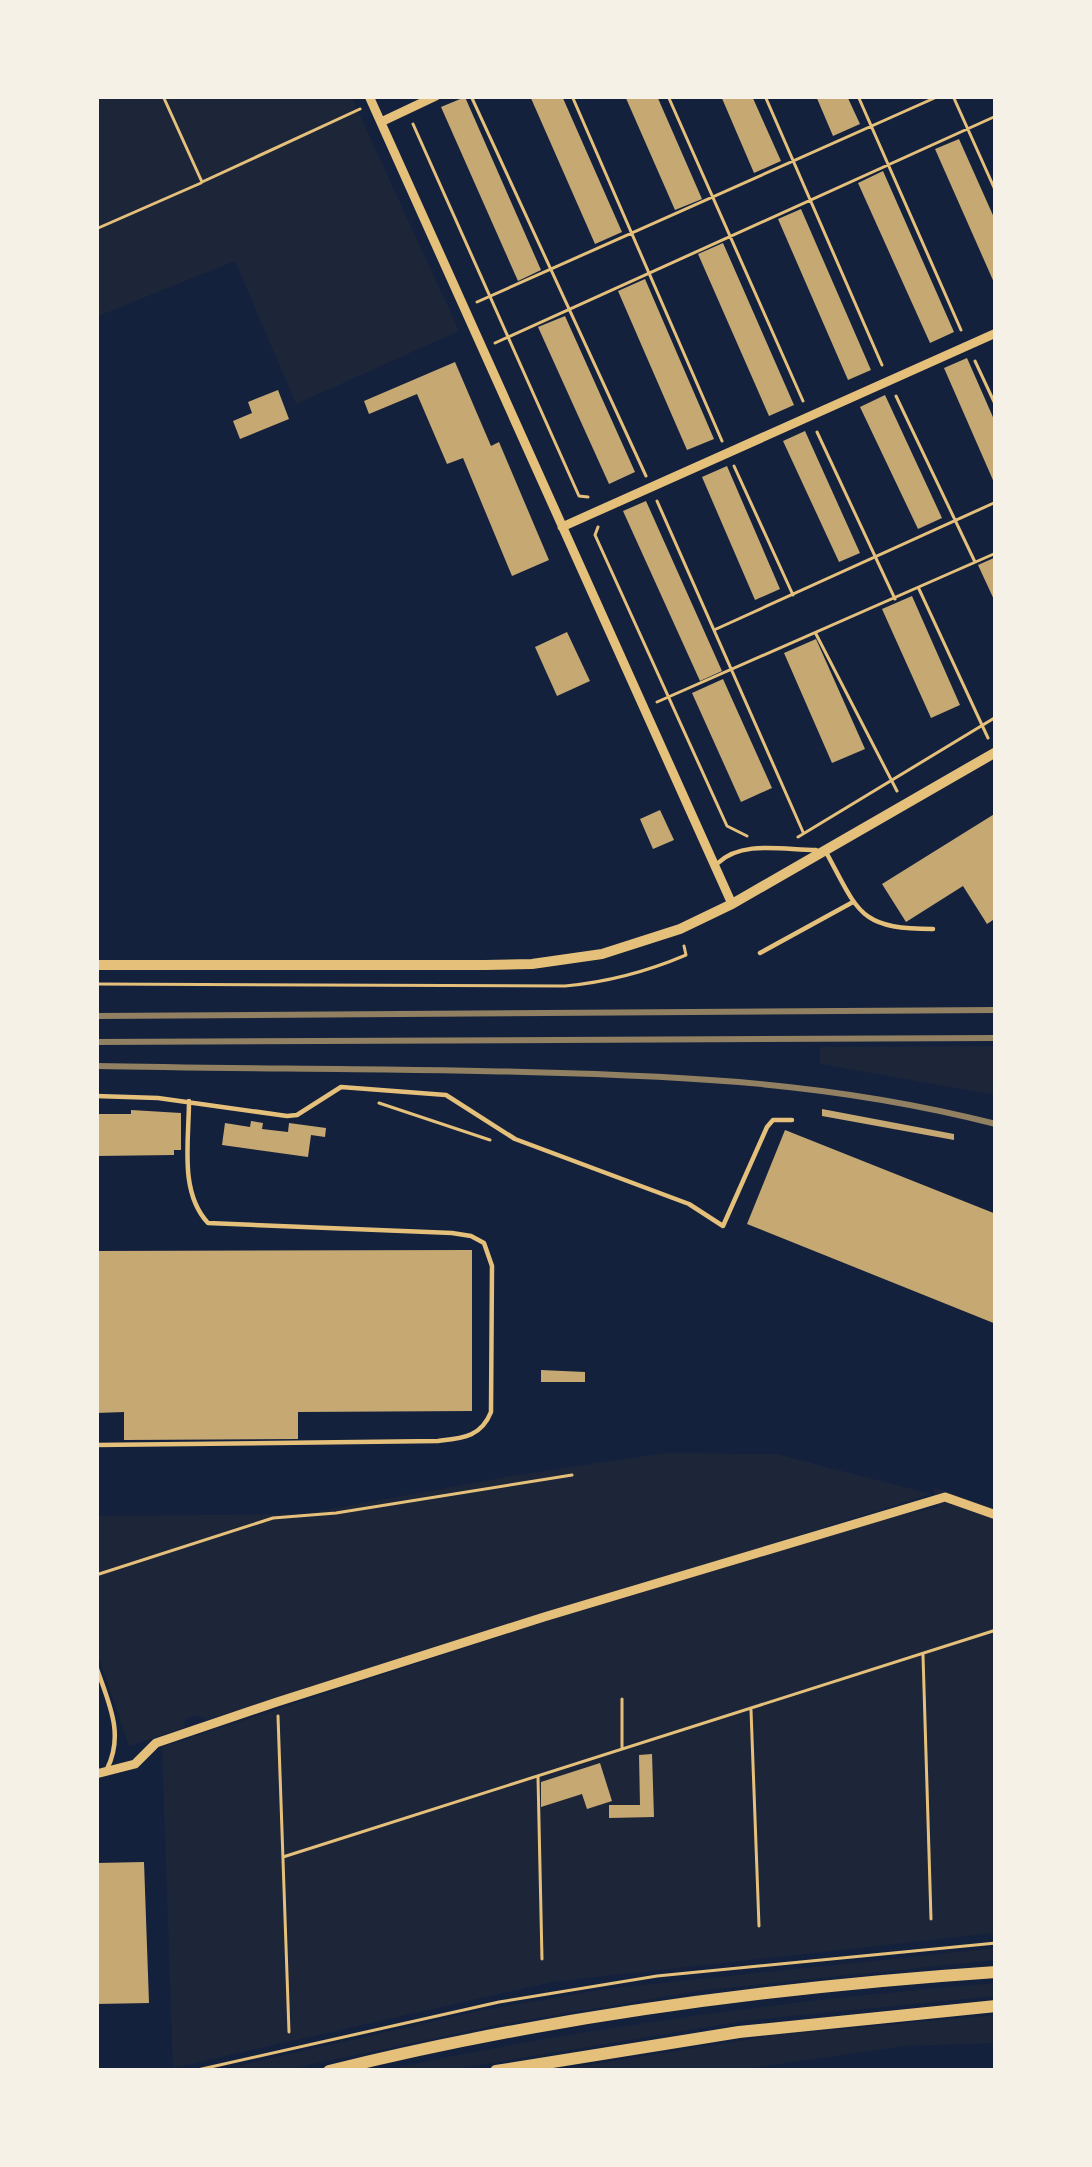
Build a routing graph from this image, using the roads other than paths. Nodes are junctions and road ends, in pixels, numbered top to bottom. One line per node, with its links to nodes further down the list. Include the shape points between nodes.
1 (436, 96): 3 (street)
2 (371, 100): 3 (street)
3 (381, 122): 5 (street)
4 (996, 333): 5 (street)
5 (562, 527): 8 (street)
6 (995, 753): 7 (street)
7 (825, 851): 8 (lane, via 748,849); 9 (lane); 10 (street)
8 (714, 868): 10 (street)
9 (853, 902): 11 (lane, via 888,929); 12 (lane)
10 (733, 904): 13 (street, via 602,954 532,964)
11 (933, 929)
12 (760, 953)
13 (96, 965)
14 (96, 1096): 15 (lane)
15 (189, 1101): 16 (lane, via 287,1116 341,1087 446,1095 515,1139 689,1204 723,1226 767,1126); 17 (lane, via 190,1187 208,1223 452,1233 484,1243 492,1266 491,1412 472,1436 438,1441)
16 (792, 1120)
17 (96, 1445)
18 (996, 1515): 20 (street, via 945,1497 277,1702 156,1743 135,1765)
19 (96, 1666): 20 (lane, via 117,1731 115,1754)
20 (101, 1773)
21 (996, 1972): 23 (main road, via 651,2009)
22 (996, 2006): 24 (main road, via 758,2030)
23 (329, 2071)
24 (496, 2071)

